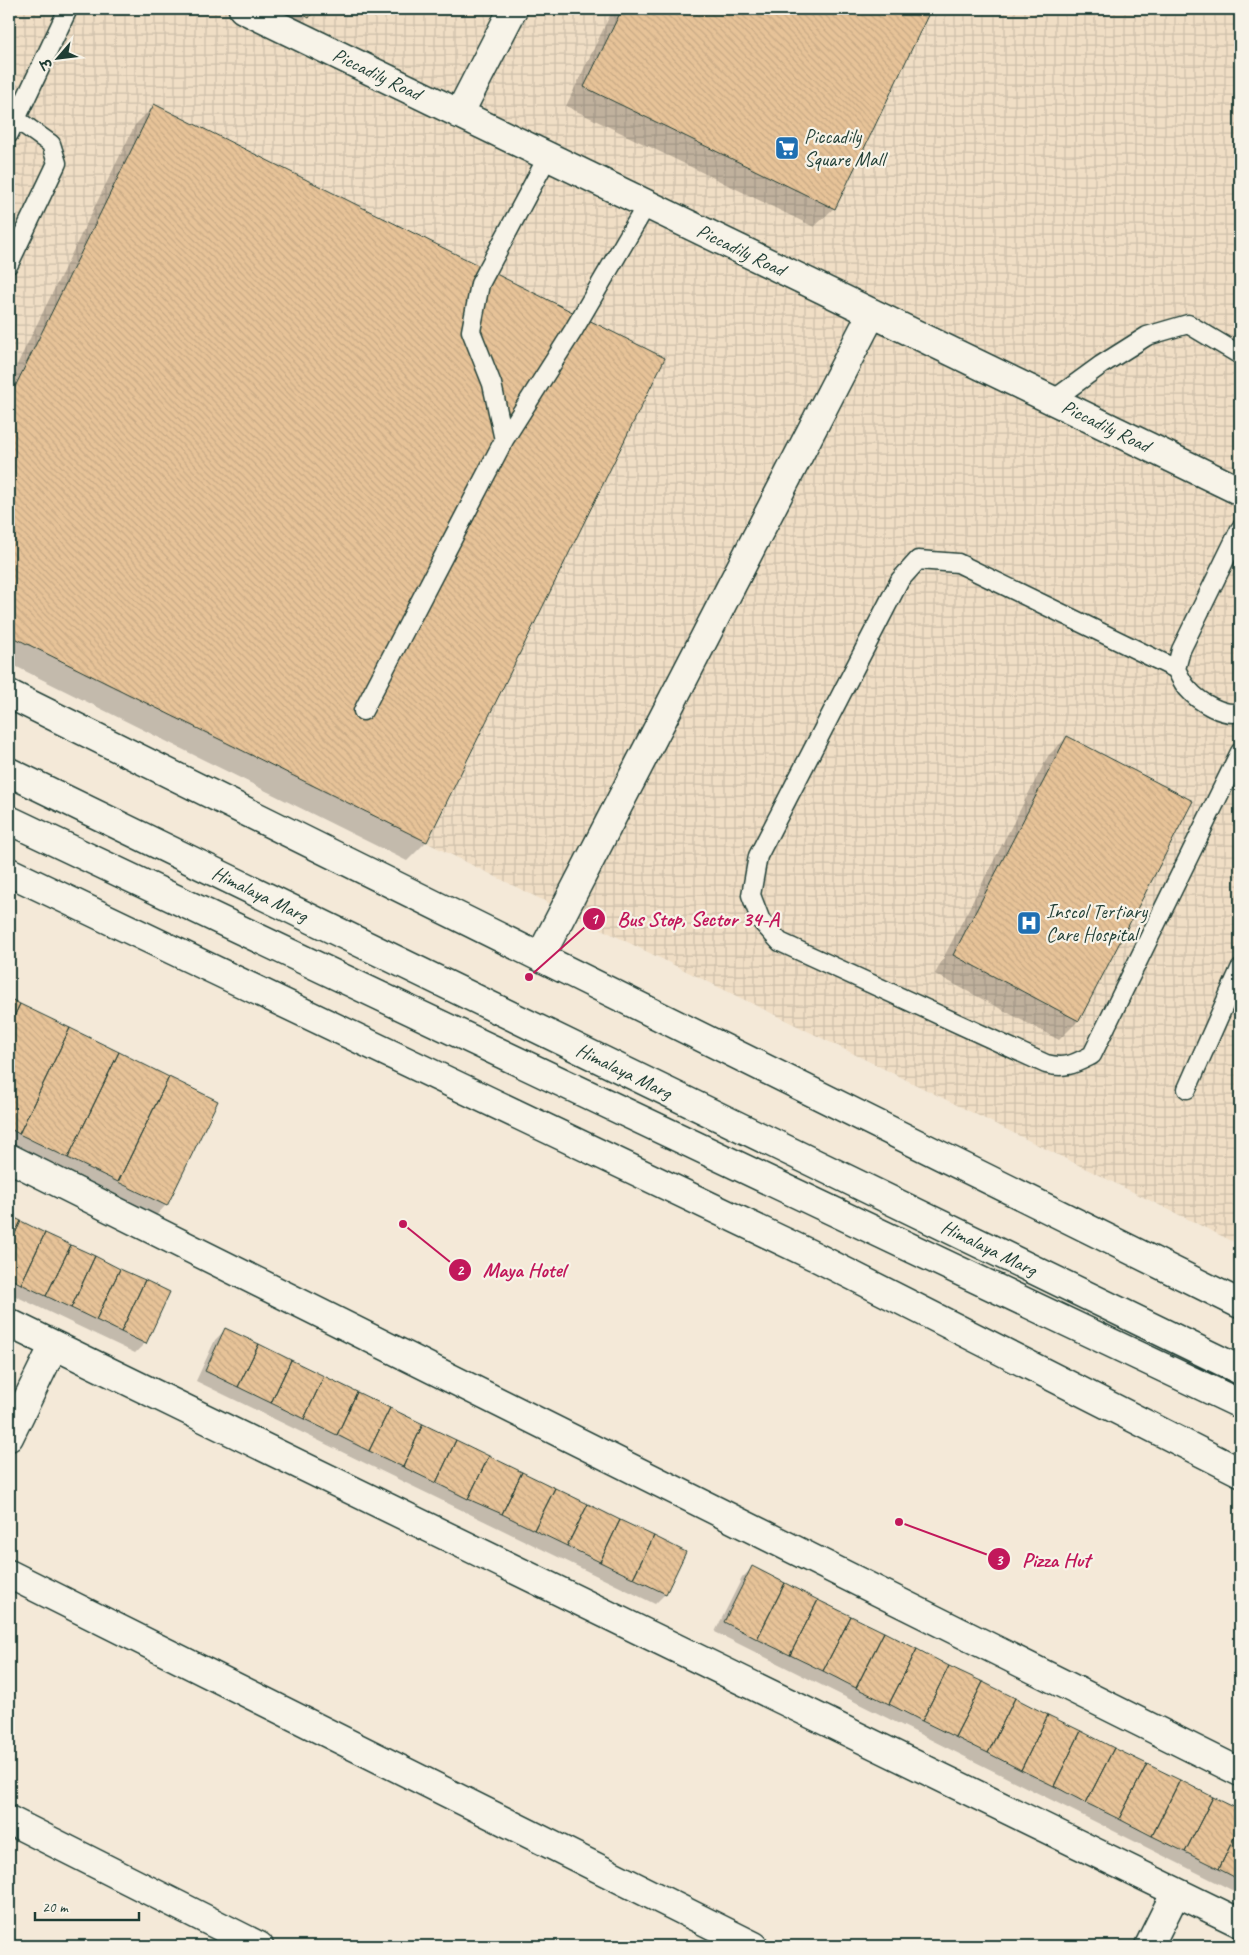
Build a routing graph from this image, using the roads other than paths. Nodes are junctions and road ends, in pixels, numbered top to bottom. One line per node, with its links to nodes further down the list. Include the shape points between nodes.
1 (68, 9): 5 (lane)
2 (243, 9): 4 (street, Piccadily Road)
3 (513, 9): 4 (street)
4 (459, 114): 7 (street, Piccadily Road)
5 (13, 116): 6 (lane); 9 (lane, via 51,144 57,163)
6 (9, 134)
7 (548, 156): 8 (street, Piccadily Road); 13 (lane, via 480,284 472,331 492,384)
8 (647, 204): 10 (street, Piccadily Road); 13 (lane, via 573,331)
9 (9, 264)
10 (872, 313): 12 (street, Piccadily Road); 24 (street)
11 (1240, 355): 12 (lane, via 1188,324 1146,336)
12 (1053, 400): 14 (street, Piccadily Road)
13 (504, 440): 18 (lane)
14 (1240, 491)
15 (1240, 529): 16 (lane, via 1181,650)
16 (1176, 669): 19 (lane, via 1188,689 1209,705 1232,714); 20 (lane, via 958,564 918,560 900,580 758,856 751,895 761,921 780,942 1046,1064 1062,1068 1092,1055)
17 (9, 694): 24 (street)
18 (363, 711)
19 (1240, 712)
20 (1240, 754)
21 (9, 772): 31 (street, Himalaya Marg)
22 (9, 820): 32 (street, Himalaya Marg)
23 (9, 872): 34 (street, via 814,1256)
24 (540, 957): 28 (street)
25 (1240, 969): 26 (lane)
26 (1187, 1089)
27 (9, 1158): 36 (street)
28 (1240, 1304)
29 (9, 1323): 30 (street)
30 (54, 1345): 33 (street); 38 (street)
31 (1240, 1370)
32 (1240, 1404)
33 (9, 1437)
34 (1240, 1472)
35 (9, 1574): 41 (street)
36 (1240, 1772)
37 (9, 1820): 40 (street)
38 (1176, 1892): 39 (street); 42 (street)
39 (1240, 1922)
40 (259, 1946)
41 (754, 1946)
42 (1149, 1946)

